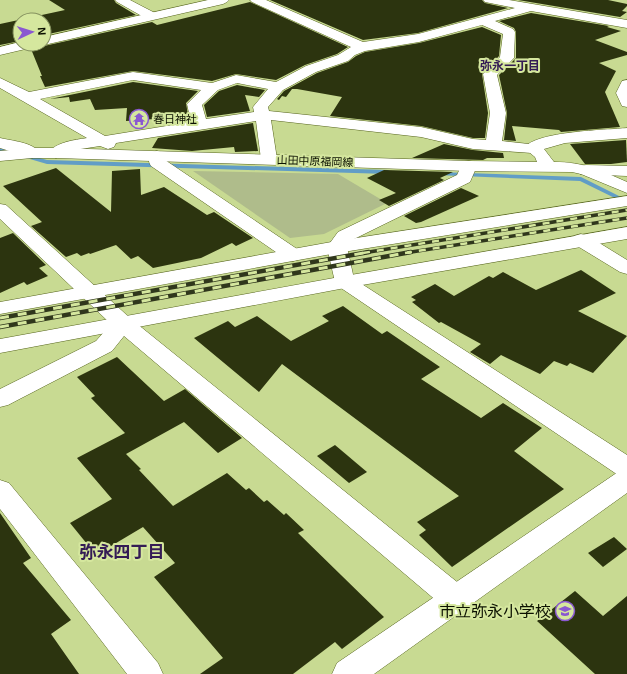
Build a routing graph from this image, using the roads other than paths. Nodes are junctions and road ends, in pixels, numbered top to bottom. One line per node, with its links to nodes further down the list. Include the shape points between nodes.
1 (121, 0): 8 (street)
2 (222, 0): 8 (street)
3 (256, 0): 12 (street)
4 (488, 0): 6 (street)
5 (586, 3): 7 (street)
6 (532, 8): 7 (street); 9 (street)
7 (569, 13): 10 (street)
8 (151, 16): 11 (street)
9 (484, 21): 12 (street, via 419,38); 25 (street, via 509,32 508,58 490,74 498,113)
10 (627, 24)
11 (52, 39)
12 (363, 47): 18 (street, via 343,58 311,69)
13 (12, 48): 14 (street)
14 (0, 51)
15 (0, 82): 19 (street)
16 (627, 84): 20 (street, via 623,93)
17 (213, 87): 18 (street, via 236,79); 19 (street, via 133,76); 22 (street, via 194,104)
18 (278, 87): 21 (street, via 260,107)
19 (27, 97): 24 (street)
20 (627, 103)
21 (263, 114): 22 (street); 25 (street, via 421,132 473,144); 30 (street)
22 (200, 125): 24 (street)
23 (627, 133): 26 (street, via 566,139 539,144)
24 (105, 140): 28 (street, via 70,146); 29 (street)
25 (493, 145): 26 (street)
26 (532, 148): 32 (street, via 541,154)
27 (2, 151): 28 (street, 山田中原福岡線)
28 (56, 153): 29 (street, 山田中原福岡線)
29 (118, 155): 31 (street, 山田中原福岡線)
30 (269, 159): 31 (street, 山田中原福岡線); 35 (street, 山田中原福岡線)
31 (162, 163): 42 (street)
32 (549, 167): 33 (street, 山田中原福岡線); 35 (street, 山田中原福岡線)
33 (586, 170): 34 (street); 36 (street, 山田中原福岡線)
34 (627, 171)
35 (466, 172): 41 (street, via 345,236)
36 (627, 188)
37 (627, 201): 41 (street)
38 (0, 209): 45 (street)
39 (627, 233): 40 (street)
40 (581, 240): 43 (street); 44 (street)
41 (337, 247): 42 (street); 44 (street)
42 (293, 255): 45 (street)
43 (627, 268)
44 (345, 282): 47 (street); 50 (street)
45 (89, 292): 46 (street); 47 (street)
46 (0, 308)
47 (123, 324): 48 (street); 49 (street, via 104,346); 53 (street)
48 (0, 346)
49 (0, 399)
50 (627, 468)
51 (627, 479): 53 (street)
52 (0, 490): 54 (street)
53 (456, 599): 55 (street)
54 (146, 674)
55 (348, 674)

